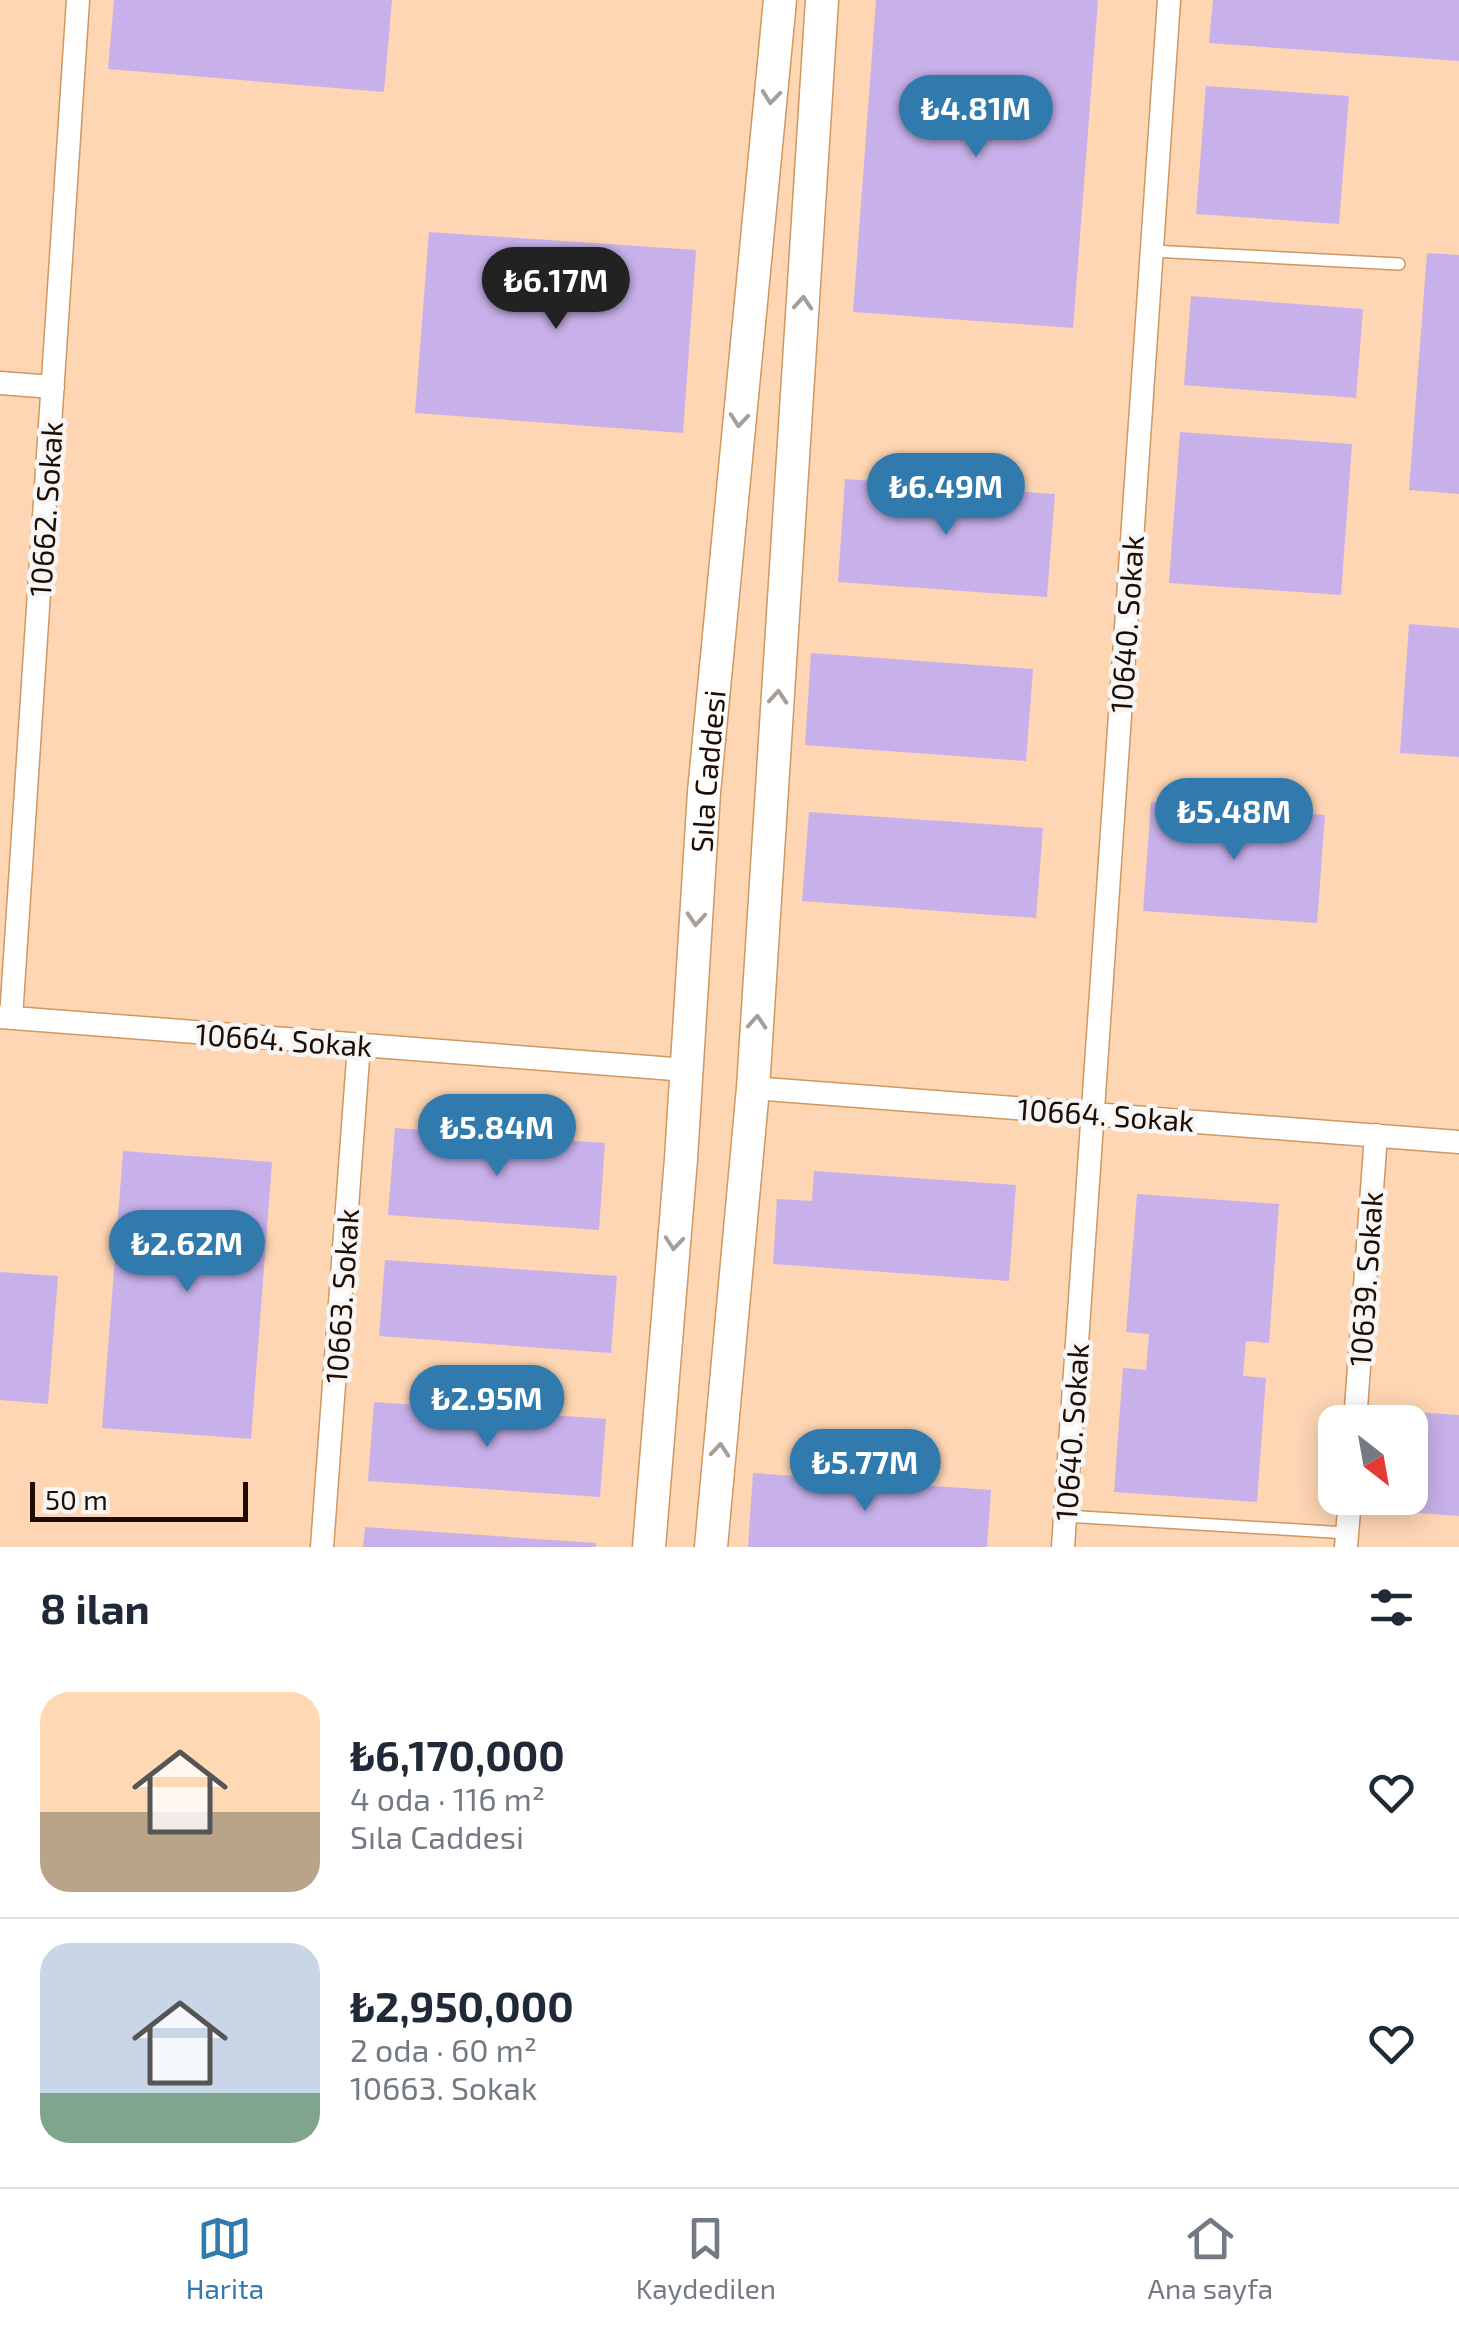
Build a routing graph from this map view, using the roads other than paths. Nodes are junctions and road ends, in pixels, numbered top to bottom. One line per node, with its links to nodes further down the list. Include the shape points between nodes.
1 (78, 0): 8 (street, 10662. Sokak)
2 (780, 0): 11 (street, Sıla Caddesi, one-way to 11, via 704,792)
3 (822, 0): 12 (street, one-way to 3)
4 (1169, 0): 5 (street, 10640. Sokak)
5 (1152, 250): 6 (lane); 13 (street, 10640. Sokak)
6 (1399, 264)
7 (0, 383): 8 (street)
8 (53, 387): 9 (street, 10662. Sokak)
9 (6, 1018): 10 (street, 10664. Sokak)
10 (359, 1045): 11 (street, 10664. Sokak); 20 (street, 10663. Sokak)
11 (687, 1070): 21 (street, Sıla Caddesi, one-way to 21)
12 (753, 1088): 13 (street, 10664. Sokak); 22 (street, one-way to 12)
13 (1092, 1113): 14 (street, 10664. Sokak); 18 (street, 10640. Sokak)
14 (1376, 1135): 15 (street, 10664. Sokak); 16 (street, 10639. Sokak)
15 (1459, 1142)
16 (1356, 1405)
17 (1348, 1515): 19 (street)
18 (1065, 1516): 19 (lane); 23 (street, 10640. Sokak)
19 (1346, 1540)
20 (322, 1547)
21 (650, 1547)
22 (711, 1547)
23 (1063, 1547)

